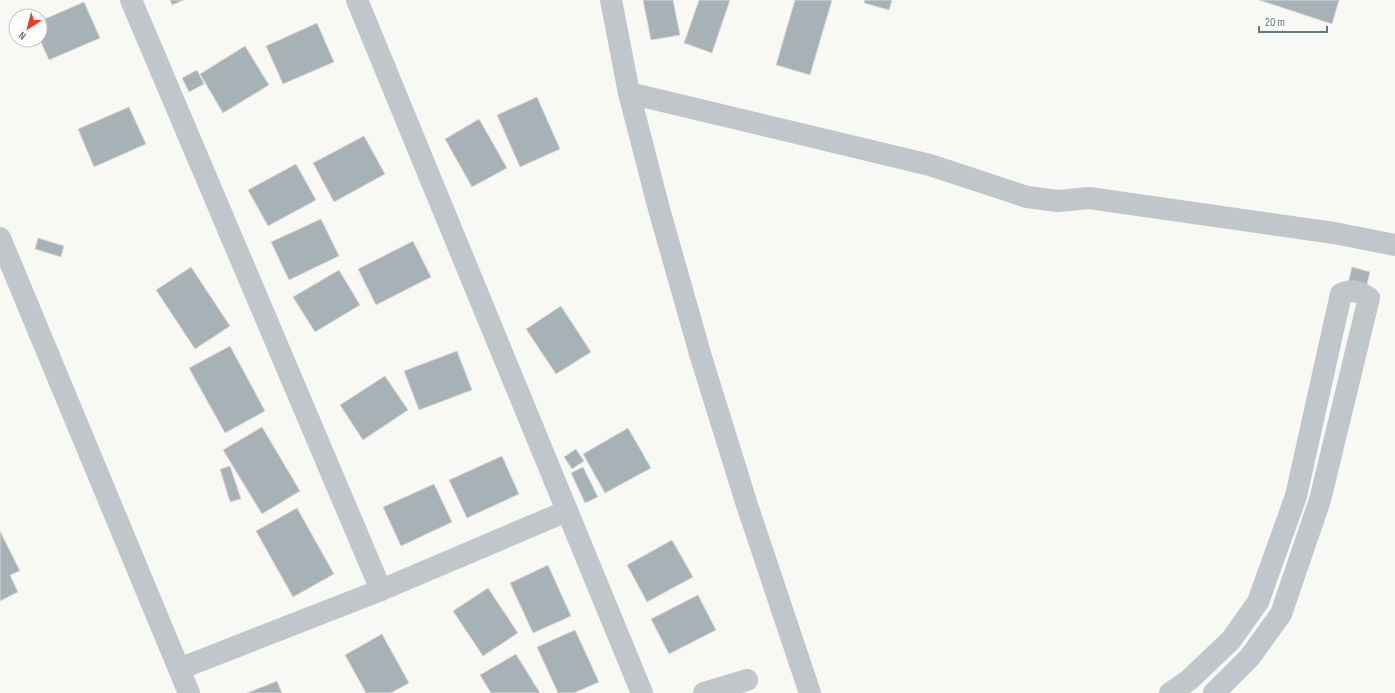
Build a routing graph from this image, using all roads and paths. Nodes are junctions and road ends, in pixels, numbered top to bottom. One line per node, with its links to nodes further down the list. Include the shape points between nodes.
1 (131, 0): 10 (street)
2 (357, 0): 9 (street)
3 (611, 0): 4 (street)
4 (629, 93): 6 (street, via 930,165 1027,197 1058,201 1089,198 1334,233); 18 (street, via 701,357)
5 (0, 238): 13 (street)
6 (1395, 245)
7 (1296, 496): 8 (street); 8 (street, via 1341,294 1349,290 1357,291 1369,298); 11 (street)
8 (1320, 500): 12 (street)
9 (568, 511): 10 (street); 16 (street)
10 (381, 590): 13 (street)
11 (1258, 602): 12 (street); 19 (street, via 1231,640 1189,680)
12 (1280, 614): 20 (street, via 1250,657)
13 (179, 669): 15 (street)
14 (747, 680): 17 (street)
15 (189, 693)
16 (642, 693)
17 (704, 693)
18 (810, 693)
19 (1170, 693)
20 (1214, 693)

